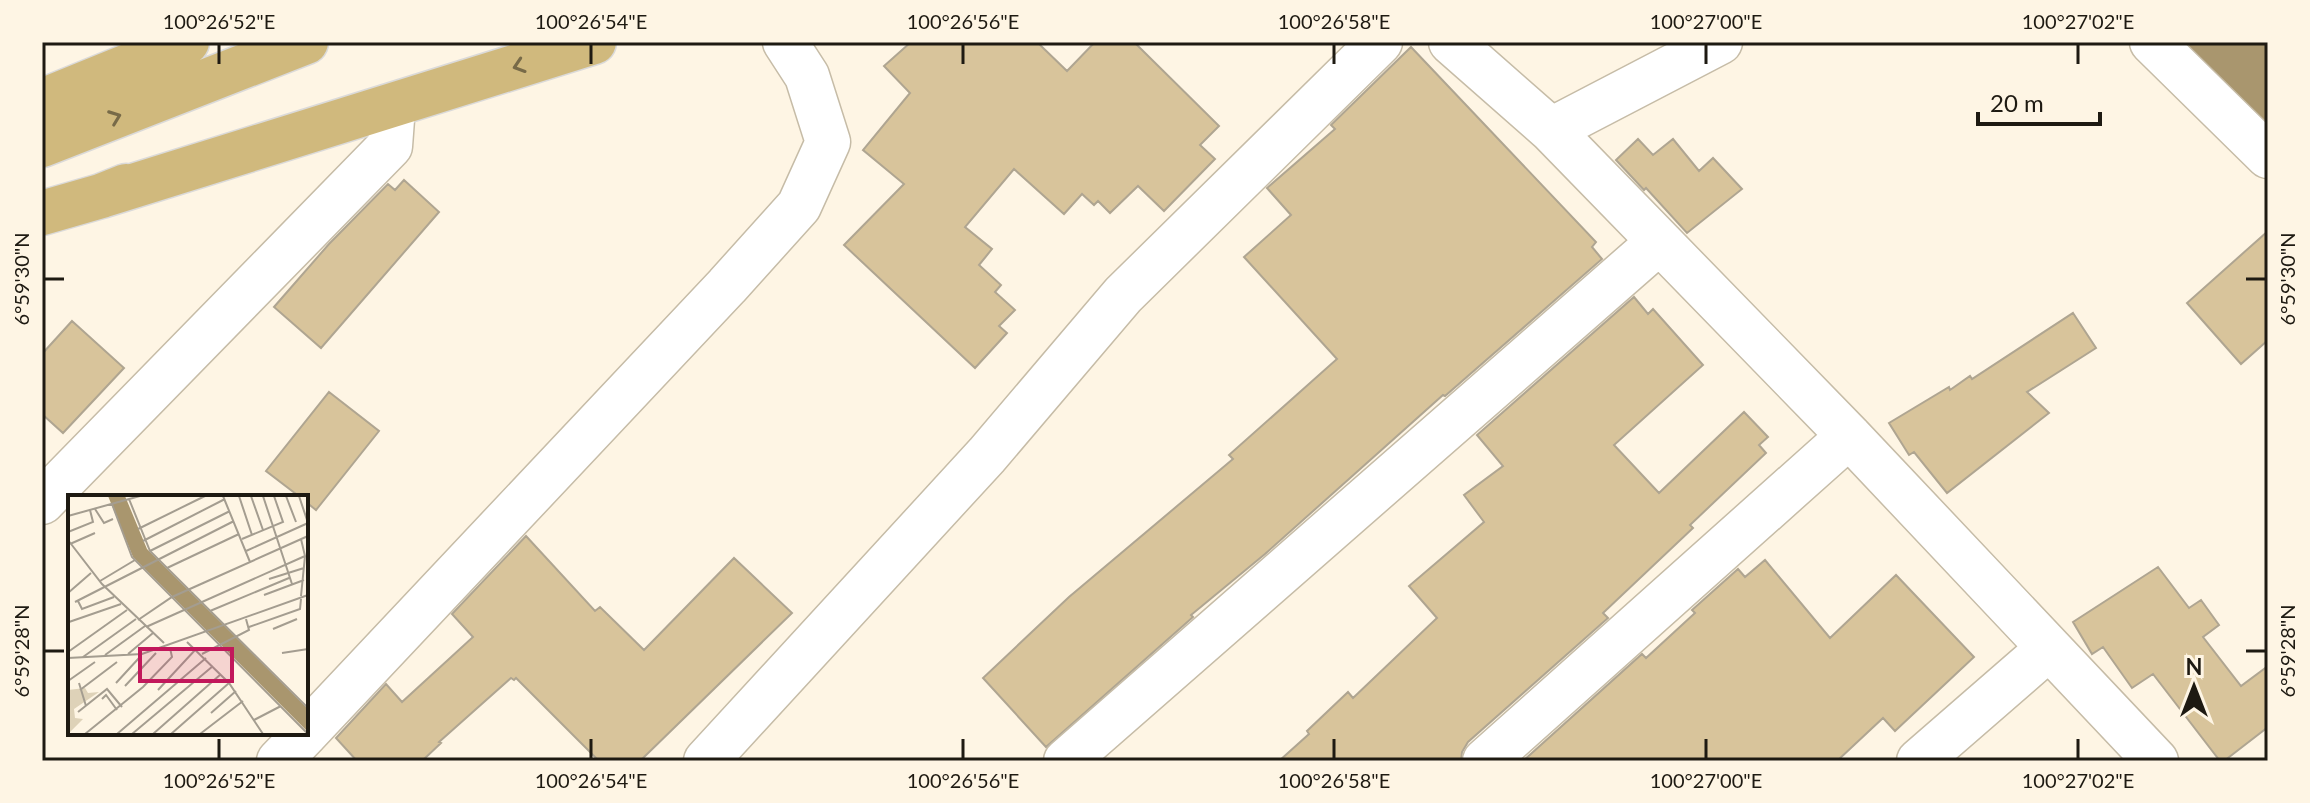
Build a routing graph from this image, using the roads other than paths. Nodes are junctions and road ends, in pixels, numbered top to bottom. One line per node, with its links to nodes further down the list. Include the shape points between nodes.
1 (187, 42): 10 (main road)
2 (306, 42): 13 (main road, one-way to 2)
3 (498, 42): 15 (main road)
4 (594, 42): 11 (main road, one-way to 11)
5 (785, 42): 21 (street, via 807,76 828,142 799,206)
6 (1380, 42): 24 (street, via 1123,295 987,455)
7 (1451, 42): 12 (street)
8 (1720, 42): 12 (street)
9 (2152, 42): 14 (street)
10 (42, 101)
11 (393, 106): 15 (main road); 19 (street, via 390,146)
12 (1551, 130): 17 (street)
13 (42, 145)
14 (2268, 156)
15 (101, 196): 16 (main road)
16 (42, 213)
17 (1659, 242): 18 (street); 25 (street)
18 (1849, 436): 20 (street); 26 (street)
19 (42, 502)
20 (2049, 648): 27 (street); 28 (street)
21 (308, 731)
22 (304, 735): 23 (street)
23 (279, 761)
24 (706, 761)
25 (1066, 761)
26 (1485, 761)
27 (1919, 761)
28 (2156, 761)

